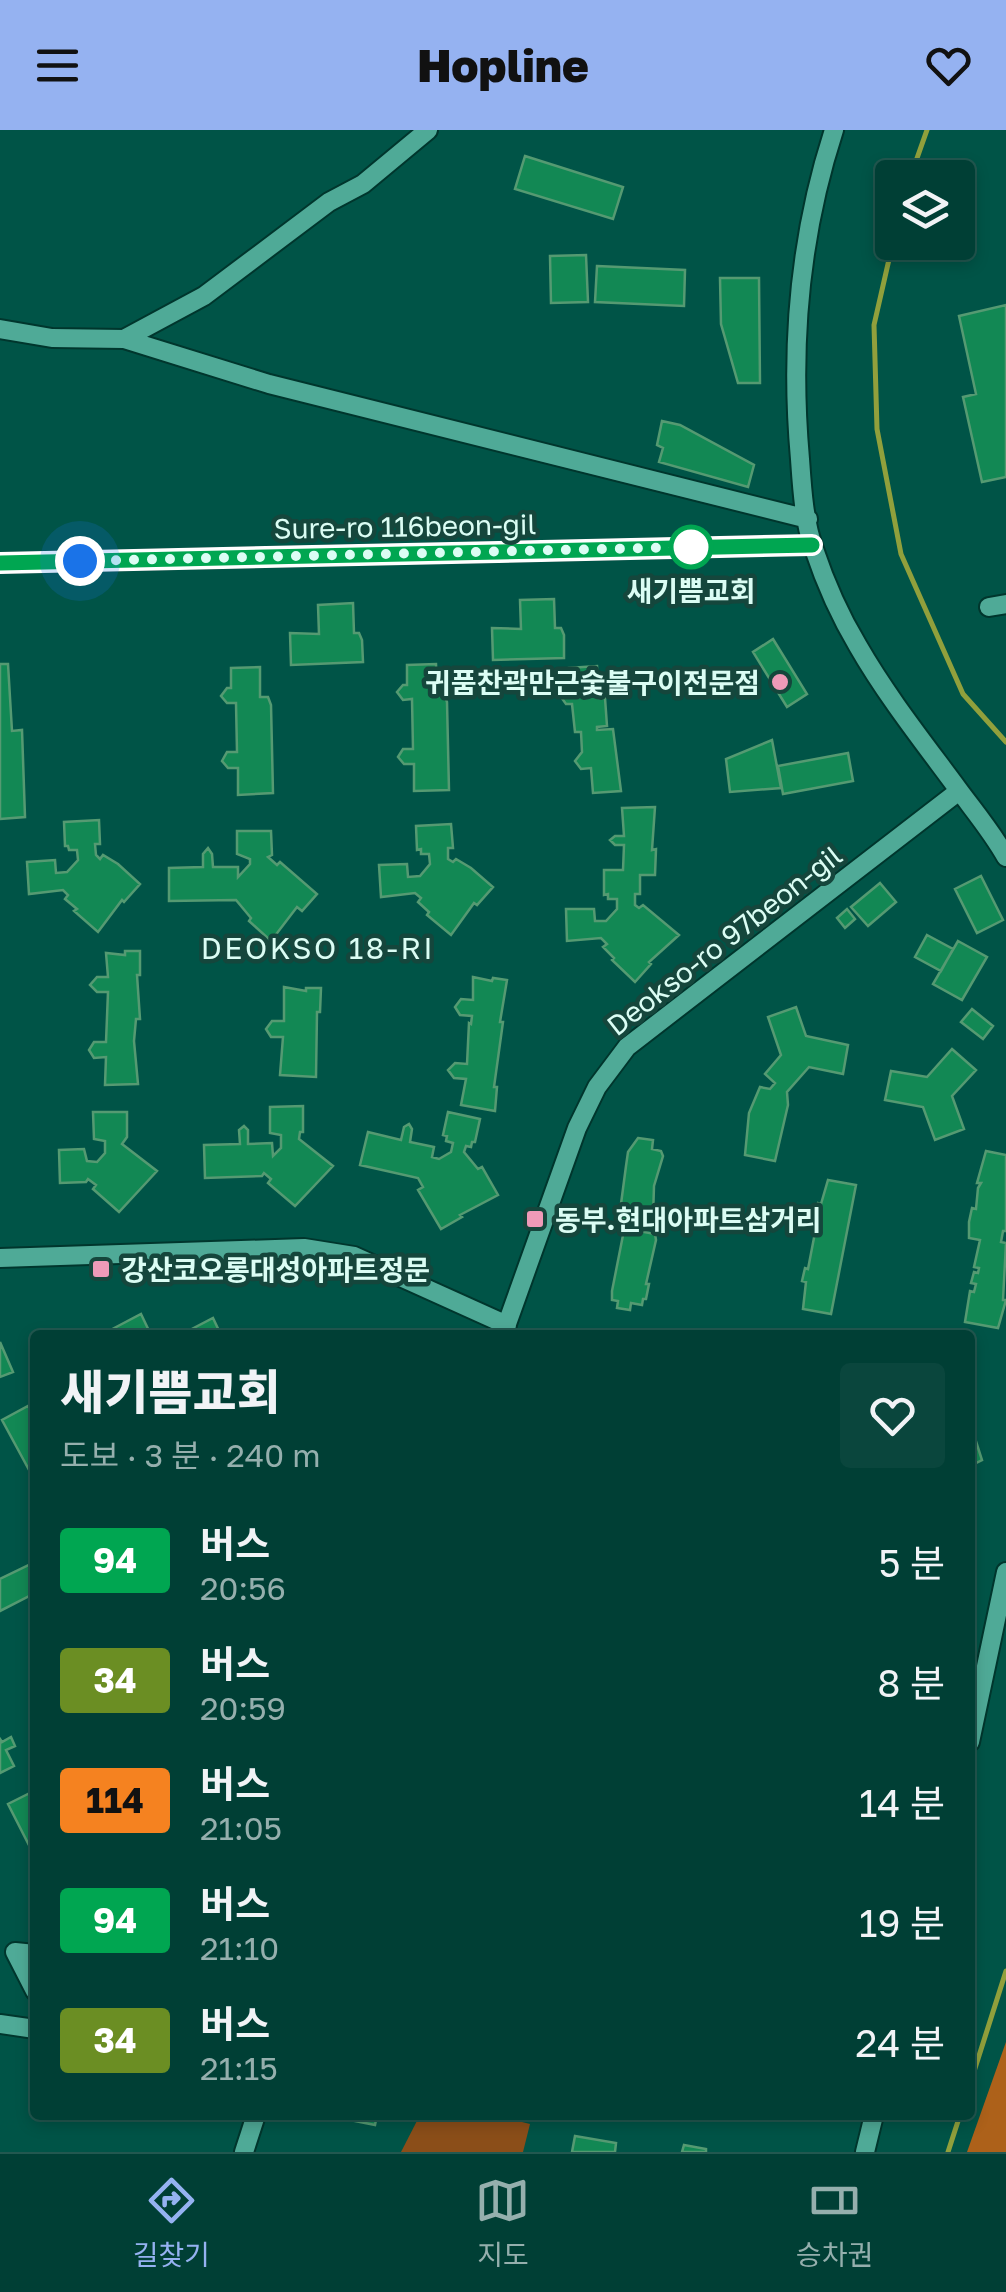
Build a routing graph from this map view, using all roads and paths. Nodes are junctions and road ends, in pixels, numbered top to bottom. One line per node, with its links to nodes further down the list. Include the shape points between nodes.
1 (428, 130): 4 (street, via 204,296)
2 (834, 130): 5 (street, via 815,187 795,342)
3 (0, 329): 4 (street)
4 (124, 339): 5 (street, via 269,384)
5 (808, 519): 6 (street)
6 (812, 545): 7 (street, Sure-ro 116beon-gil); 8 (street, via 858,647)
7 (0, 563)
8 (959, 791): 9 (street); 11 (street, Deokso-ro 97beon-gil, via 627,1046 577,1128)
9 (1006, 857)
10 (0, 1258): 11 (street, via 304,1248 354,1256)
11 (505, 1330)
12 (1006, 1572): 13 (street)
13 (975, 1718)
14 (8, 1949): 15 (street)
15 (30, 1983)
16 (0, 2024): 17 (street)
17 (30, 2028)
18 (254, 2120): 20 (street)
19 (873, 2120): 21 (street)
20 (244, 2152)
21 (866, 2152)

